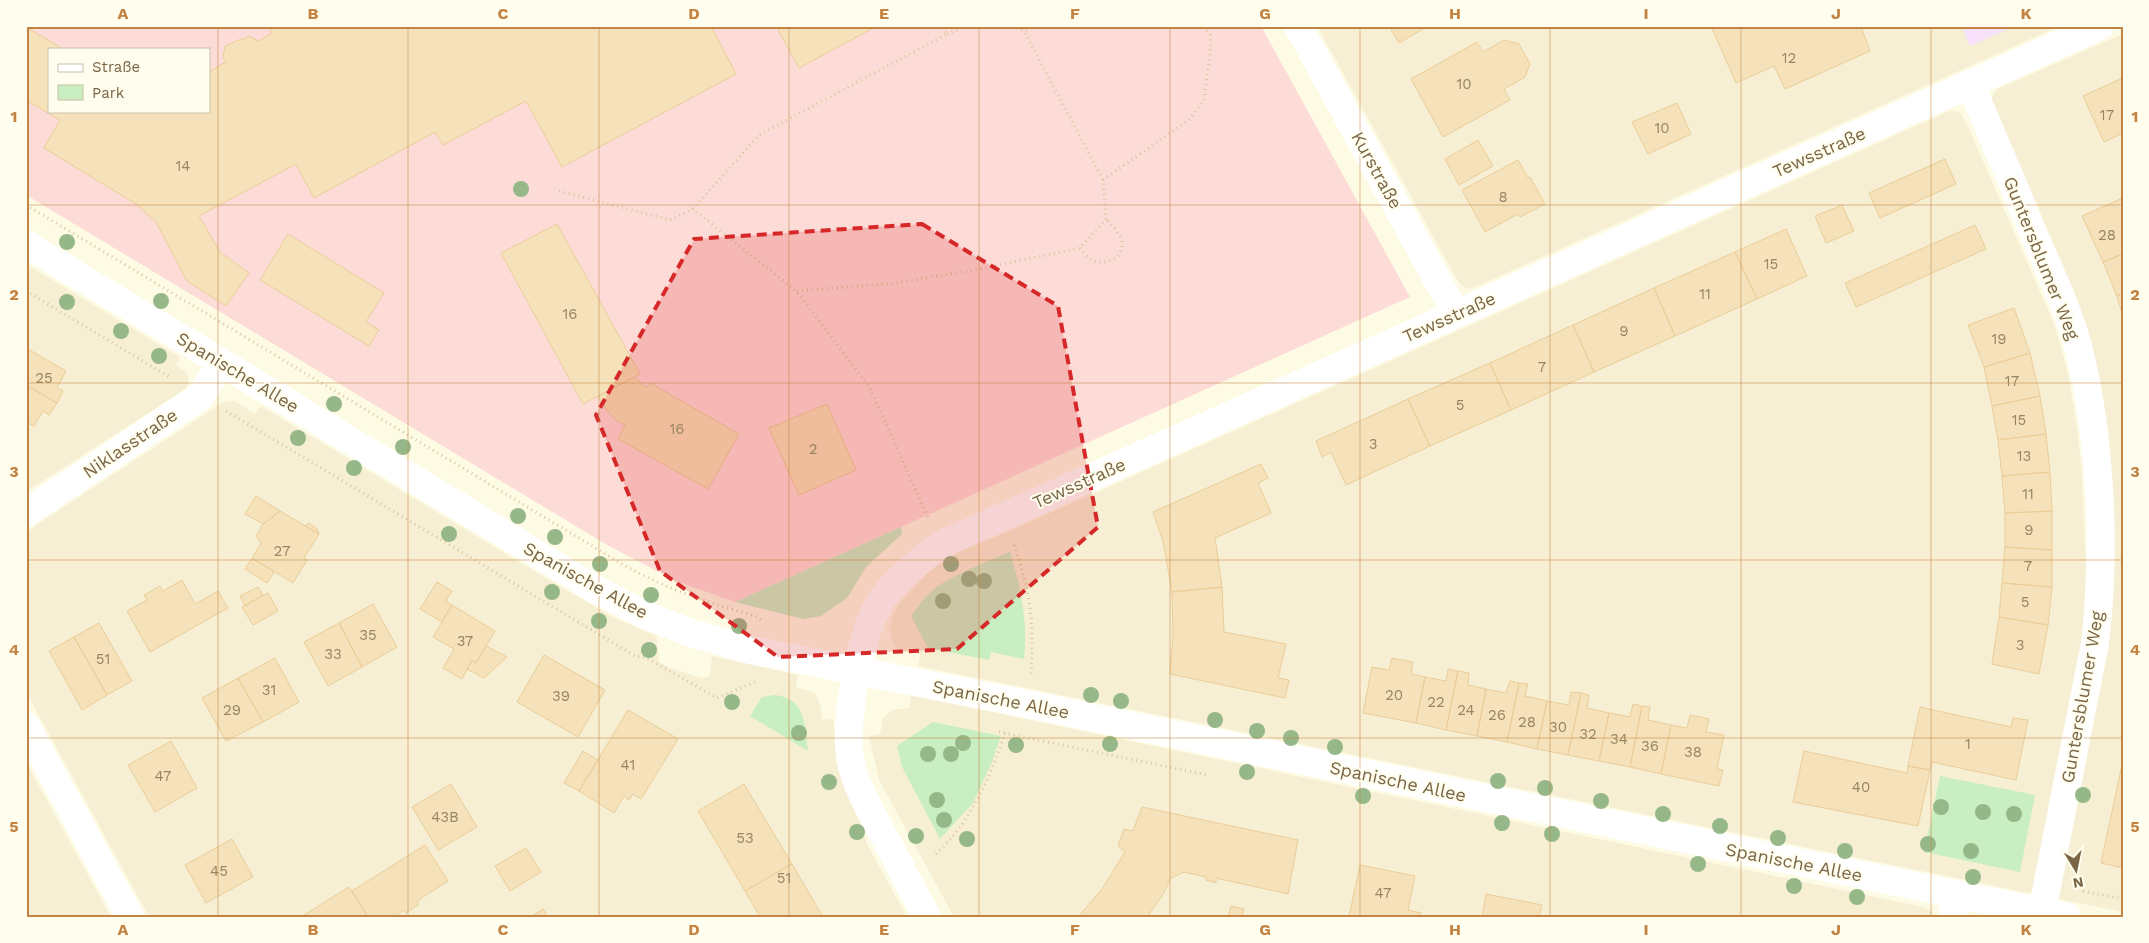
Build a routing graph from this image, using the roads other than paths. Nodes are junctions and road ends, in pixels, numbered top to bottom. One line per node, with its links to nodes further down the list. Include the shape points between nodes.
1 (1298, 26): 5 (street, Kurstraße)
2 (2100, 26): 3 (street, Tewsstraße)
3 (1970, 84): 5 (street, Tewsstraße); 11 (street, Guntersblumer Weg, via 2064,304 2078,349 2089,401 2100,502 2100,605)
4 (26, 244): 6 (street, Spanische Allee)
5 (1456, 314): 8 (street, Tewsstraße, via 940,545 903,576 882,599 871,621)
6 (221, 362): 7 (street, Niklasstraße, via 201,396); 8 (street, Spanische Allee, via 595,589 643,614 691,634 746,649)
7 (26, 513)
8 (858, 670): 10 (street, Spanische Allee); 13 (street, Tewsstraße, via 849,716 850,757 865,801)
9 (26, 726): 12 (street)
10 (1954, 906): 11 (street, Spanische Allee)
11 (2055, 914)
12 (130, 917)
13 (927, 917)

